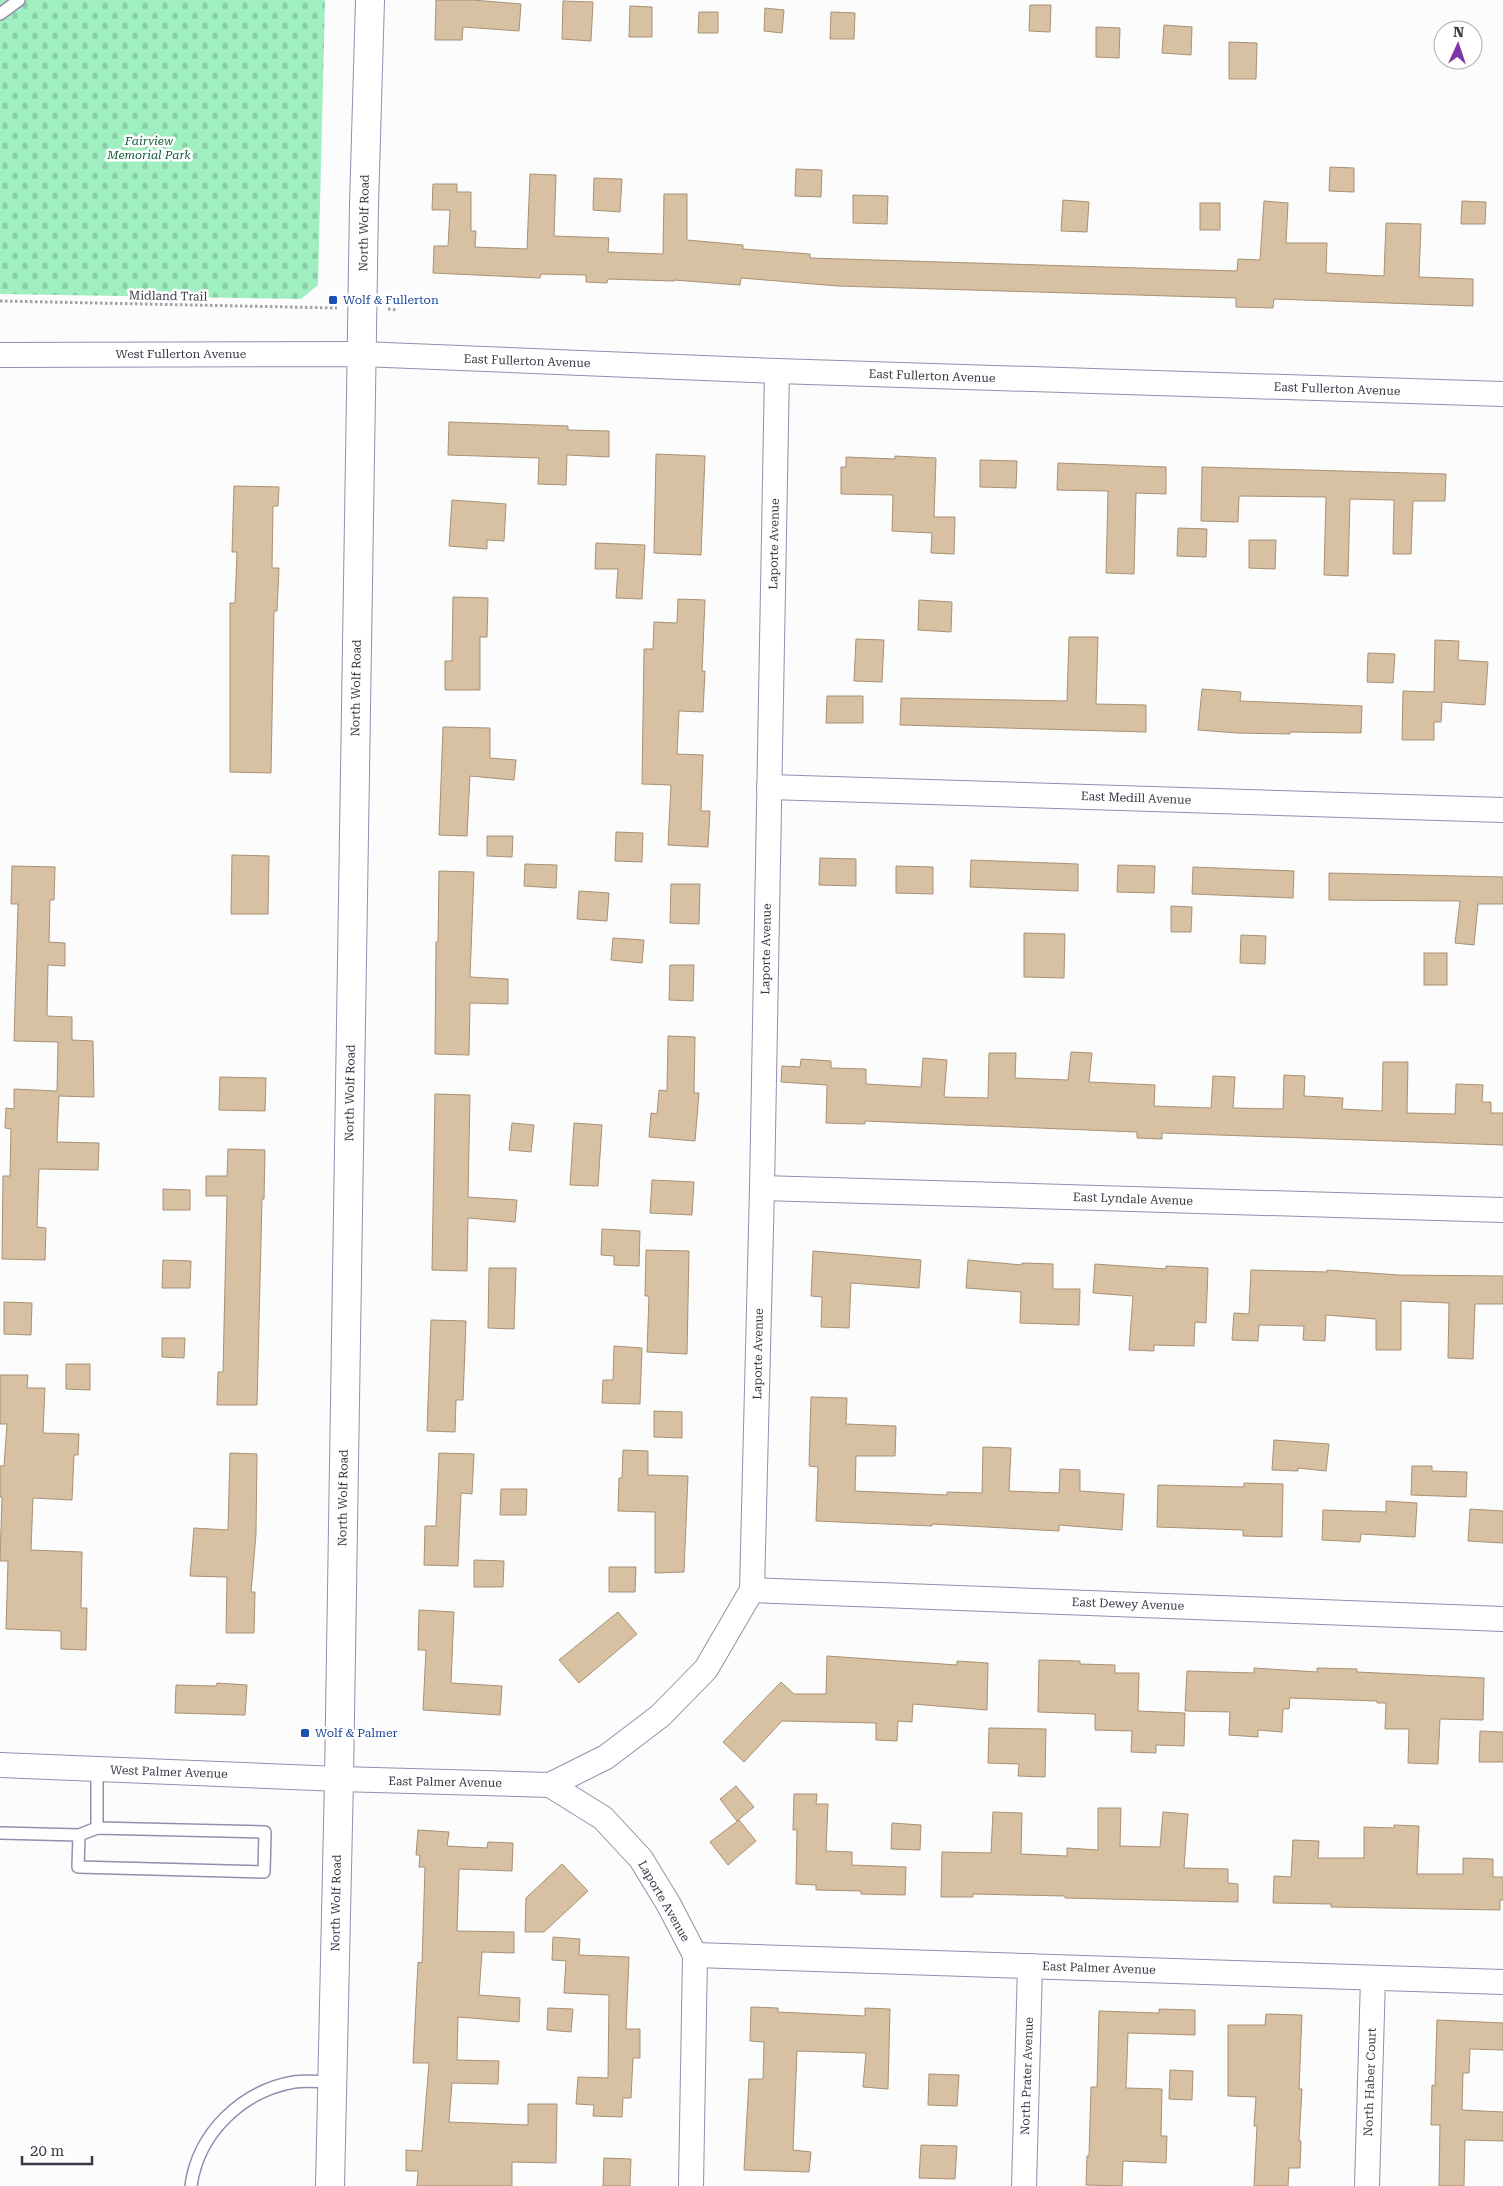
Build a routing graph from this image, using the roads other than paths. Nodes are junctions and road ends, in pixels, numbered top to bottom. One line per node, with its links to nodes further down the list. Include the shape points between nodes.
1 (20, 0): 3 (lane)
2 (370, 0): 5 (main road, North Wolf Road)
3 (0, 14)
4 (0, 354): 5 (street, West Fullerton Avenue)
5 (362, 354): 6 (street, East Fullerton Avenue); 16 (main road, North Wolf Road)
6 (777, 372): 7 (street, East Fullerton Avenue); 8 (street, Laporte Avenue)
7 (1503, 394)
8 (768, 787): 9 (street, East Medill Avenue); 10 (street, Laporte Avenue)
9 (1503, 810)
10 (762, 1188): 11 (street, East Lyndale Avenue); 12 (street, Laporte Avenue)
11 (1503, 1210)
12 (752, 1590): 13 (street, East Dewey Avenue); 17 (street, Laporte Avenue, via 706,1669 660,1716 606,1757)
13 (1503, 1619)
14 (0, 1765): 15 (street, West Palmer Avenue)
15 (97, 1769): 16 (street, West Palmer Avenue); 18 (lane)
16 (339, 1780): 17 (street, East Palmer Avenue); 25 (main road, North Wolf Road)
17 (550, 1785): 21 (street, Laporte Avenue, via 603,1818 641,1859)
18 (97, 1828): 20 (lane); 20 (lane, via 265,1832 264,1872 78,1867)
19 (0, 1833): 20 (lane)
20 (79, 1835)
21 (695, 1955): 22 (street, East Palmer Avenue); 28 (street, Laporte Avenue)
22 (1030, 1966): 23 (street, East Palmer Avenue); 29 (street, North Prater Avenue)
23 (1373, 1978): 24 (street, East Palmer Avenue); 30 (street, North Haber Court)
24 (1503, 1982)
25 (332, 2082): 26 (lane, via 296,2081 275,2086 237,2106 208,2138 198,2158); 27 (main road, North Wolf Road)
26 (191, 2186)
27 (330, 2186)
28 (691, 2186)
29 (1024, 2186)
30 (1367, 2186)

